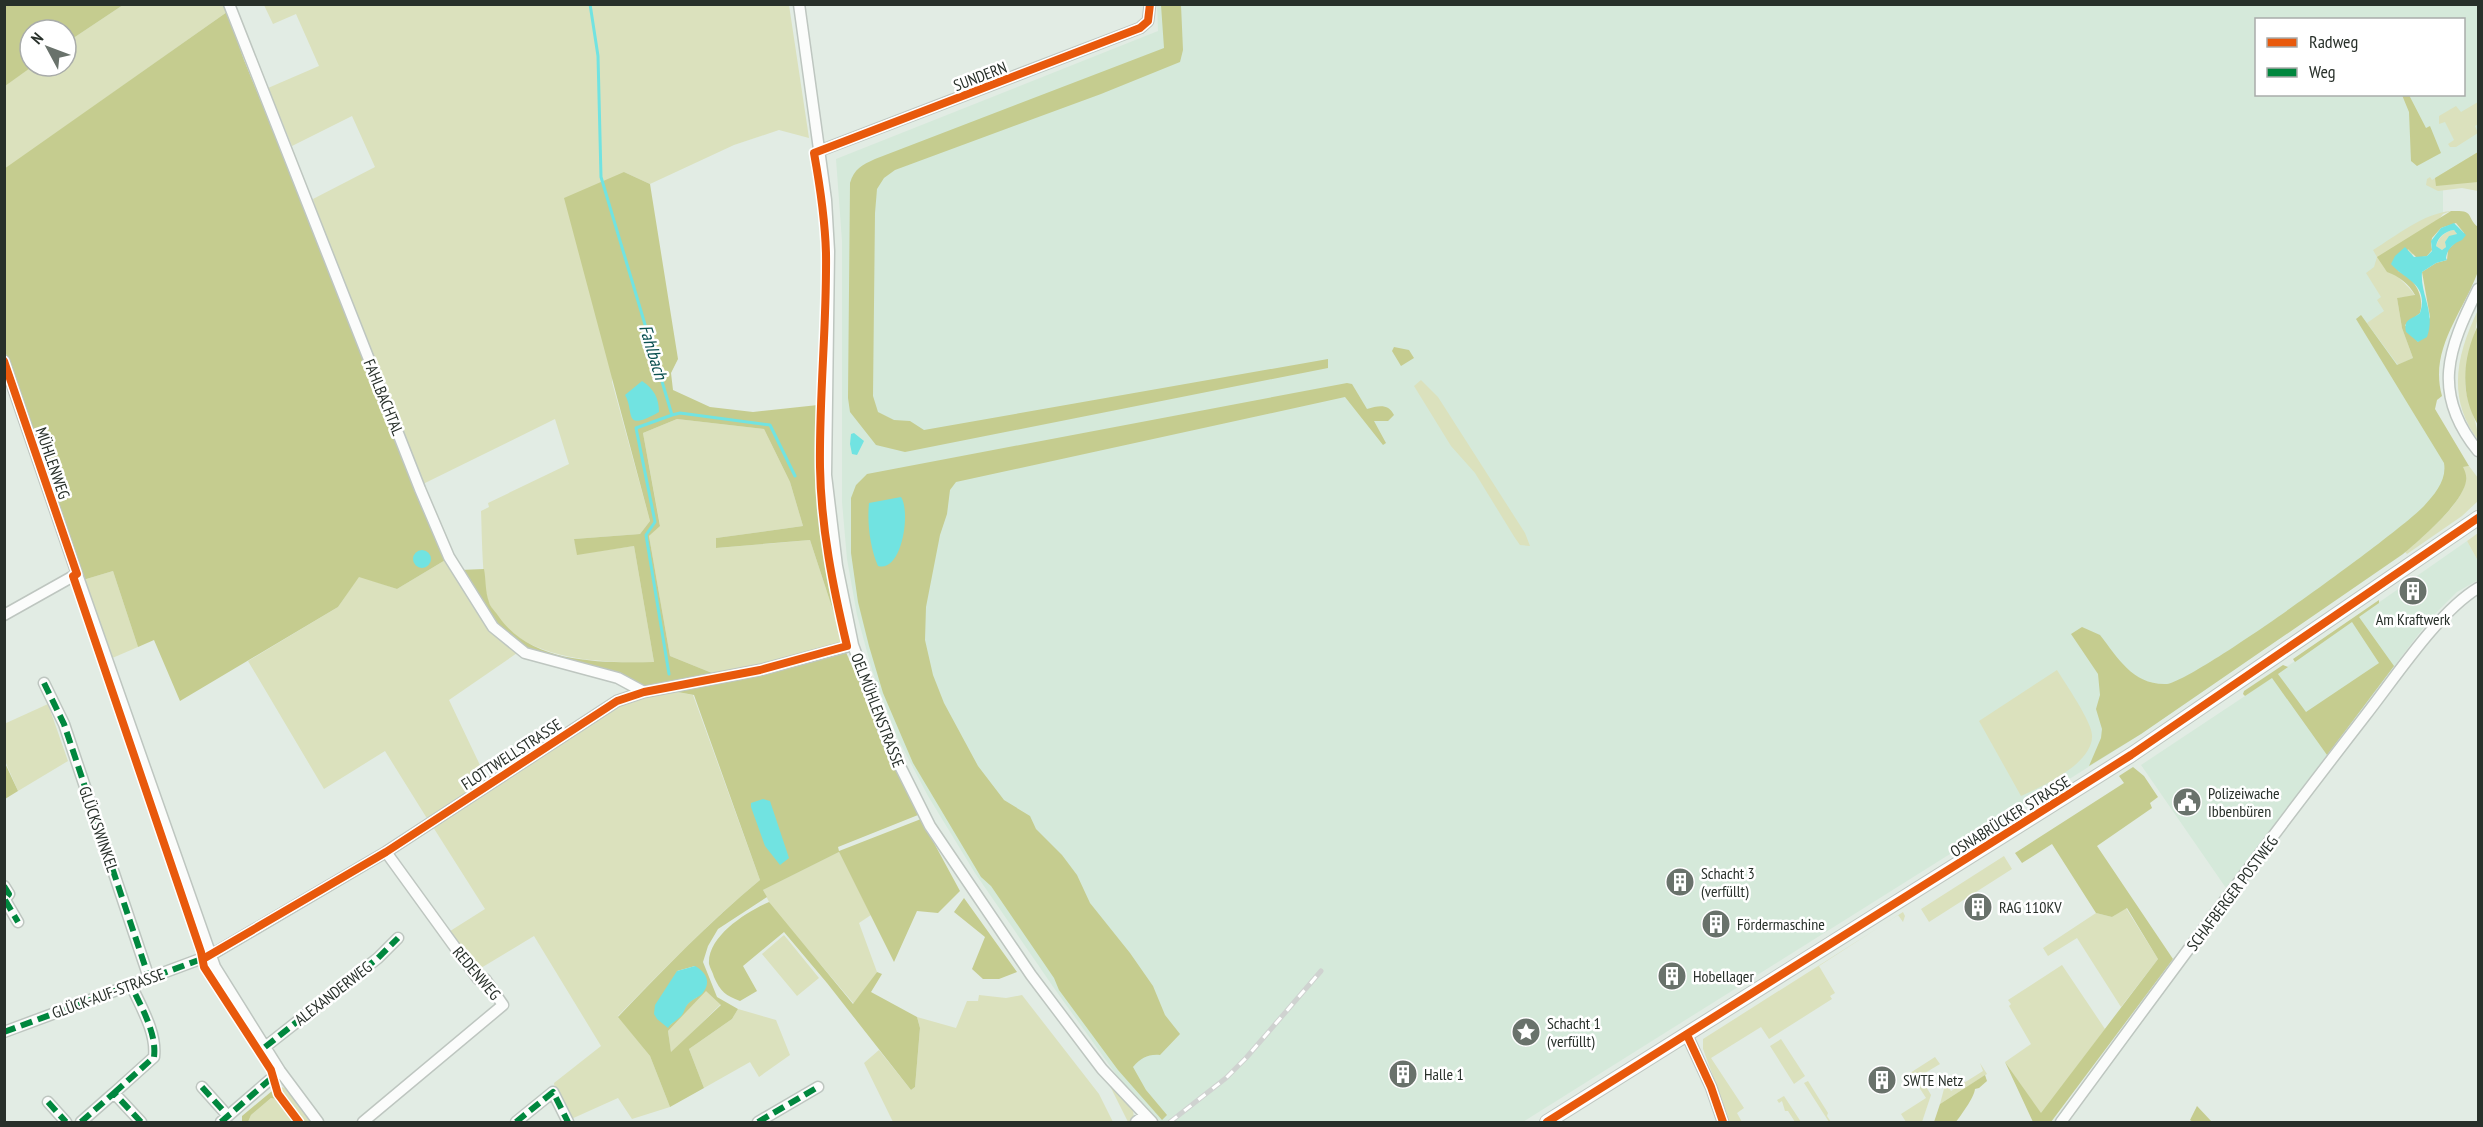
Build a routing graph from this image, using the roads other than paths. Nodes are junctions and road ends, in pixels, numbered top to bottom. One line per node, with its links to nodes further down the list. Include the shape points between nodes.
1 (230, 4): 14 (street, FAHLBACHTAL, via 449,557 493,627 525,653 618,678)
2 (799, 4): 4 (street, OELMÜHLENSTRASSE)
3 (1150, 4): 4 (street, SUNDERN, via 1148,21 1140,28)
4 (819, 152): 12 (street, OELMÜHLENSTRASSE, via 829,251 826,475 837,566)
5 (2478, 289): 7 (street, via 2455,341 2449,366 2452,404)
6 (4, 360): 9 (street, MÜHLENWEG)
7 (2478, 451)
8 (2478, 518): 24 (main road, OSNABRÜCKER STRASSE, via 2131,755)
9 (77, 574): 11 (street); 20 (street, MÜHLENWEG)
10 (2478, 588): 44 (street, SCHAFBERGER POSTWEG, via 2453,606 2348,738)
11 (4, 615)
12 (853, 645): 14 (street, FLOTTWELLSTRASSE, via 760,670); 32 (street, OELMÜHLENSTRASSE, via 889,744 930,825 1031,975 1102,1069)
13 (44, 683): 21 (street, GLÜCKSWINKEL, via 64,724)
14 (644, 692): 15 (street, FLOTTWELLSTRASSE, via 617,701)
15 (386, 852): 20 (street, FLOTTWELLSTRASSE); 37 (street, REDENWEG, via 478,979 485,979 503,1005)
16 (4, 886): 17 (street, via 9,894)
17 (5, 900): 18 (street)
18 (18, 922)
19 (399, 938): 25 (street, ALEXANDERWEG)
20 (211, 955): 21 (street, GLÜCK-AUF-STRASSE); 25 (street, MÜHLENWEG, via 223,982)
21 (149, 978): 22 (street, GLÜCK-AUF-STRASSE)
22 (131, 985): 23 (street, GLÜCK-AUF-STRASSE); 29 (street, via 149,1026 154,1057)
23 (4, 1032)
24 (1687, 1035): 42 (main road, OSNABRÜCKER STRASSE); 43 (street)
25 (265, 1047): 26 (street, MÜHLENWEG)
26 (280, 1071): 31 (street); 36 (street, MÜHLENWEG)
27 (202, 1087): 31 (street)
28 (818, 1088): 40 (street)
29 (114, 1093): 34 (street); 35 (street)
30 (48, 1102): 33 (street)
31 (224, 1119)
32 (1149, 1119): 41 (street)
33 (66, 1122)
34 (81, 1122)
35 (141, 1122)
36 (318, 1122)
37 (363, 1122)
38 (516, 1122): 39 (street, via 553,1092)
39 (567, 1122)
40 (758, 1122)
41 (1136, 1122)
42 (1547, 1122)
43 (1723, 1122)
44 (2061, 1122)

